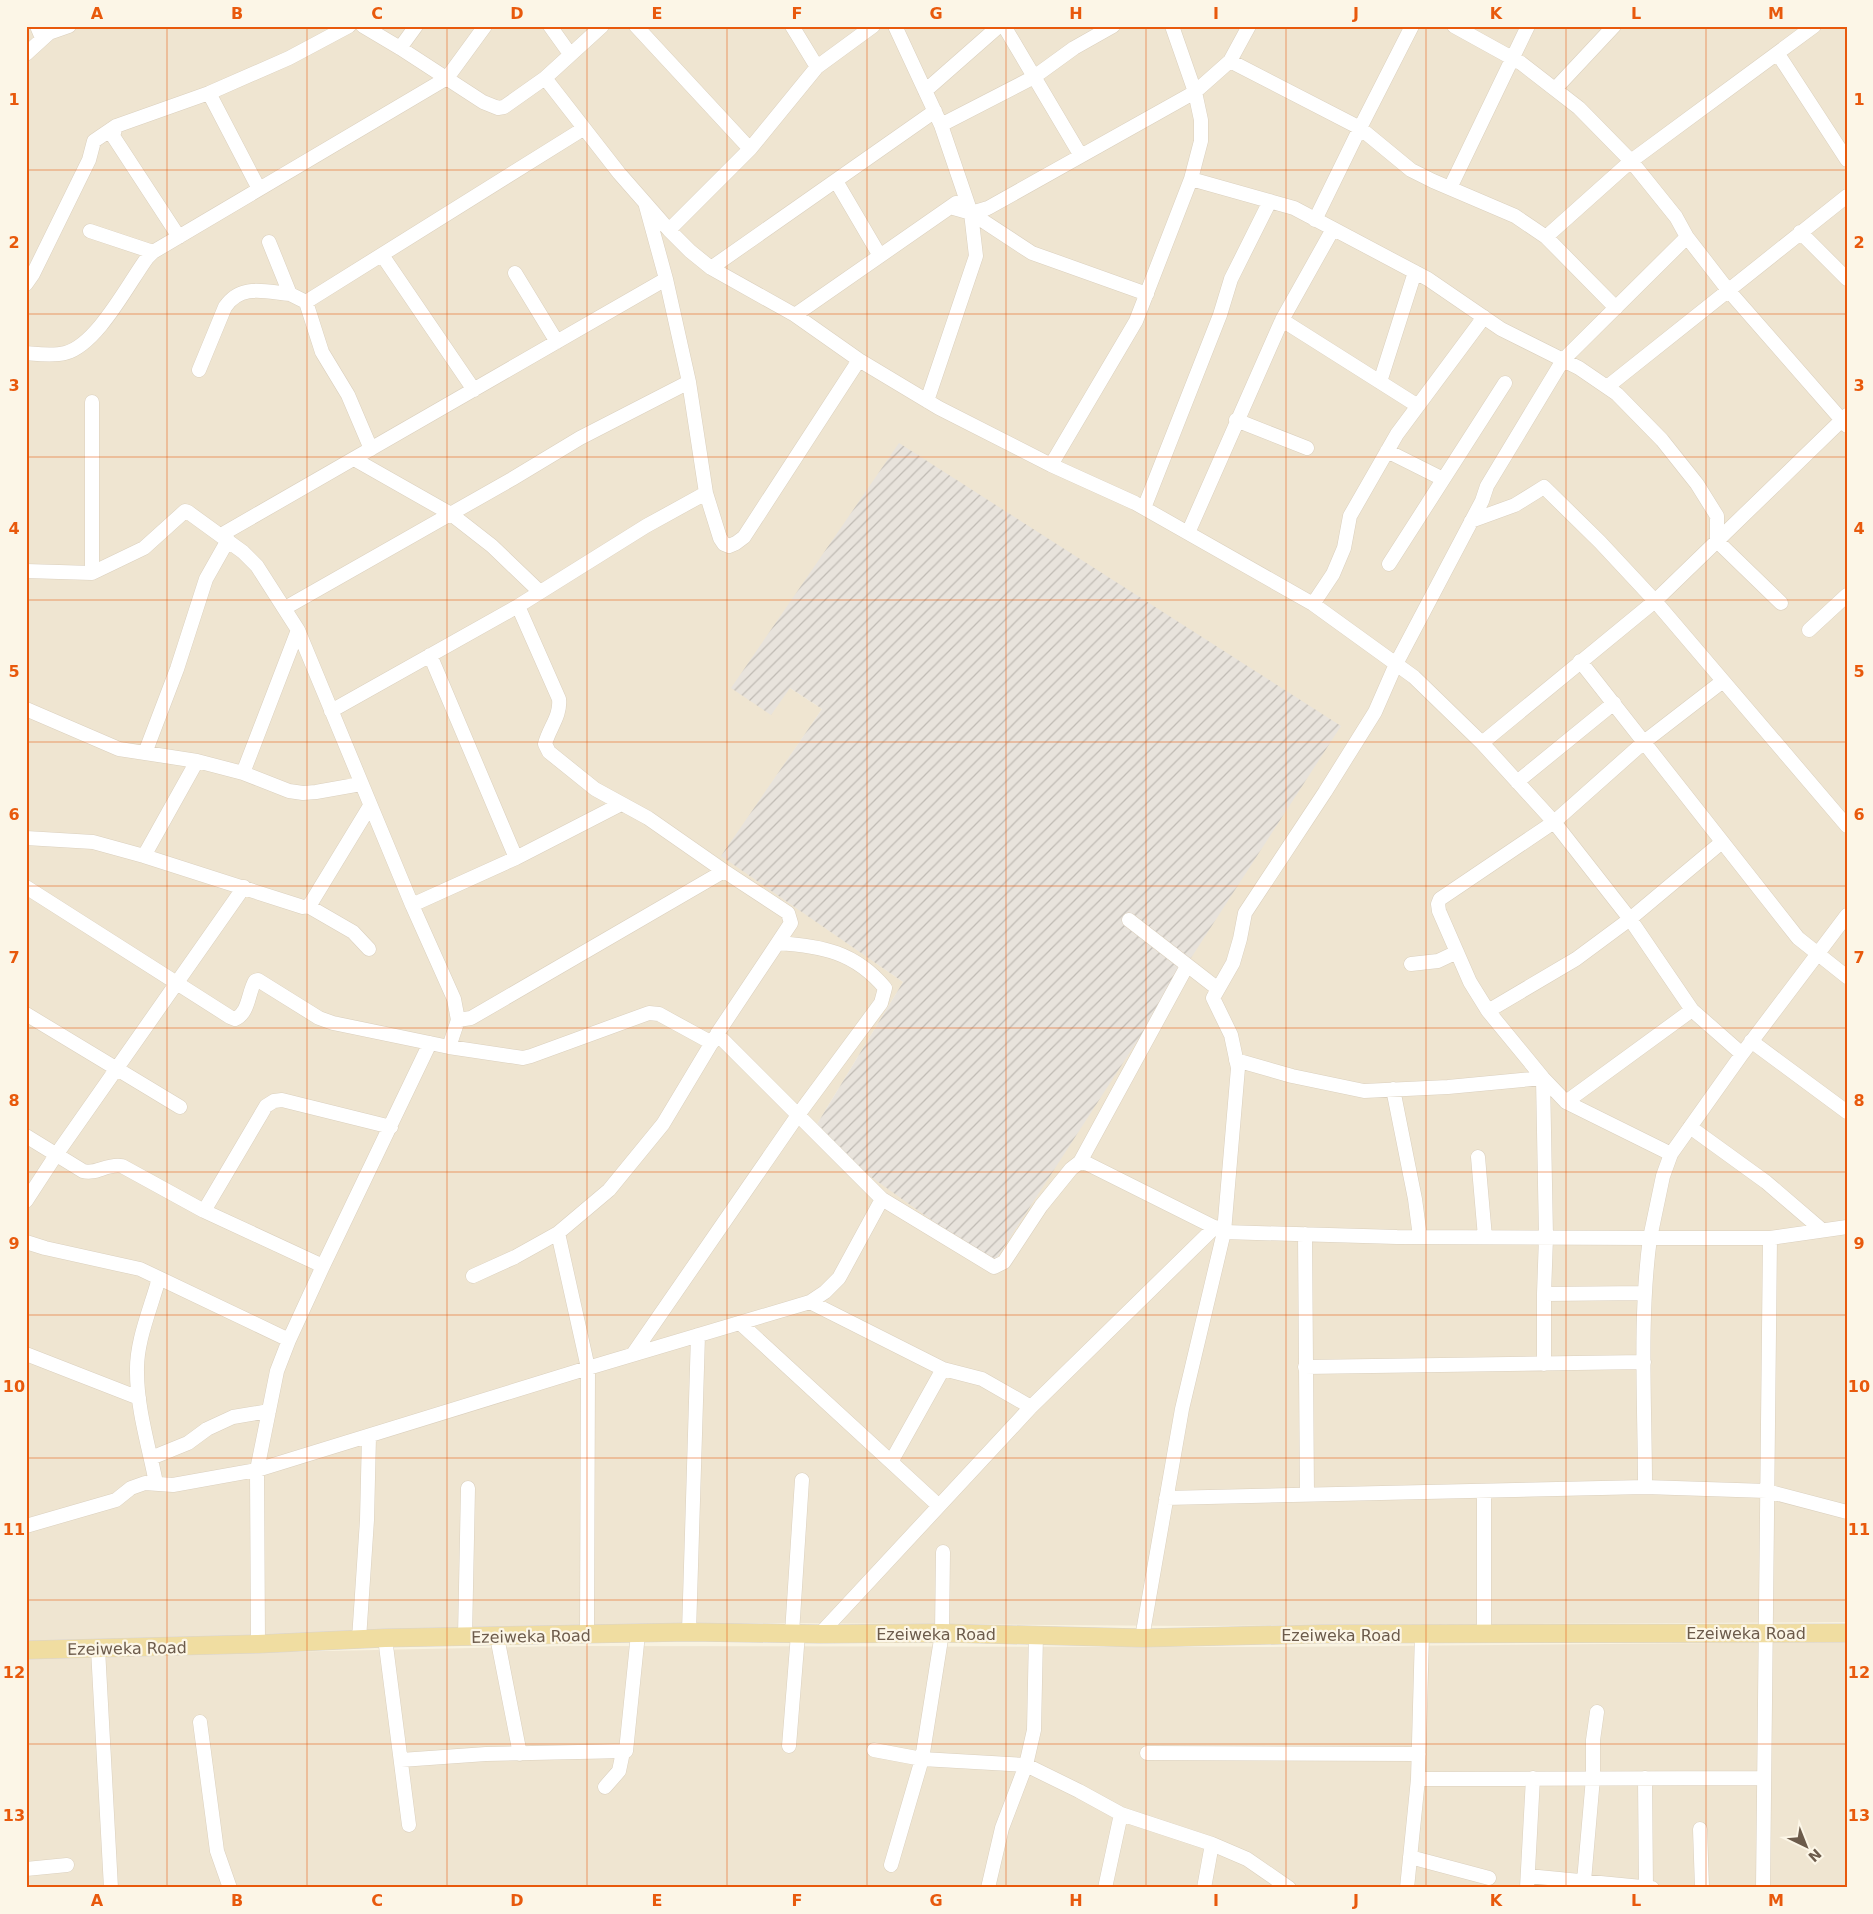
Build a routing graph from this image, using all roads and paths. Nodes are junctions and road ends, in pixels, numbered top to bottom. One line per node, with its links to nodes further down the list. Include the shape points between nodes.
1 (69, 26): 22 (street, via 49,33)
2 (349, 26): 36 (street, via 289,58)
3 (362, 26): 23 (street)
4 (416, 26): 23 (street)
5 (485, 26): 31 (street)
6 (550, 26): 25 (street)
7 (602, 26): 25 (street)
8 (636, 26): 42 (street)
9 (792, 26): 29 (street)
10 (873, 26): 29 (street)
11 (895, 26): 34 (street)
12 (999, 26): 34 (street)
13 (1004, 26): 30 (street)
14 (1113, 26): 30 (street, via 1074,48)
15 (1172, 26): 35 (street)
16 (1249, 26): 28 (street)
17 (1412, 26): 40 (street)
18 (1454, 26): 27 (street)
19 (1528, 26): 27 (street)
20 (1614, 26): 33 (street)
21 (1814, 26): 26 (street)
22 (40, 32): 24 (street)
23 (400, 48): 31 (street)
24 (26, 54)
25 (570, 54): 32 (street)
26 (1778, 54): 44 (street); 45 (street)
27 (1513, 59): 33 (street); 48 (street)
28 (1230, 61): 35 (street); 40 (street)
29 (817, 67): 42 (street)
30 (1034, 77): 38 (street); 43 (street)
31 (447, 78): 32 (street, via 483,102 504,108); 49 (street)
32 (545, 78): 41 (street)
33 (1555, 89): 45 (street, via 1579,108)
34 (925, 91): 37 (street)
35 (1195, 92): 43 (street); 46 (street, via 1201,120 1201,141)
36 (209, 93): 39 (street); 49 (street)
37 (935, 111): 38 (street); 47 (street)
38 (941, 124): 51 (street)
39 (116, 126): 61 (street, via 112,136); 73 (street, via 94,140 89,160)
40 (1360, 128): 48 (street, via 1411,170); 56 (street)
41 (584, 129): 53 (street); 66 (street)
42 (750, 149): 58 (street)
43 (1081, 156): 55 (street, via 988,208)
44 (1847, 160)
45 (1631, 162): 62 (street); 63 (street, via 1676,217)
46 (1191, 179): 52 (street); 76 (street)
47 (836, 180): 67 (street); 68 (street)
48 (1450, 188): 62 (street, via 1515,216)
49 (259, 189): 61 (street)
50 (1847, 196): 60 (street)
51 (965, 197): 54 (street); 55 (street)
52 (1270, 201): 56 (street, via 1294,208); 104 (street, via 1230,279 1220,315)
53 (645, 203): 58 (street); 72 (street)
54 (950, 208): 55 (street); 67 (street)
55 (971, 214): 76 (street, via 1032,253); 92 (street, via 976,256)
56 (1316, 220): 57 (street)
57 (1333, 229): 70 (street); 81 (street)
58 (668, 230): 68 (street)
59 (90, 231): 65 (street)
60 (1800, 232): 69 (street); 74 (street)
61 (179, 237): 65 (street)
62 (1546, 237): 78 (street)
63 (1687, 237): 74 (street); 78 (street)
64 (269, 242): 75 (street)
65 (153, 252): 83 (street, via 94,334 81,346 65,353)
66 (382, 255): 77 (street); 91 (street)
67 (880, 256): 79 (street)
68 (711, 268): 79 (street)
69 (1844, 270)
70 (1415, 272): 80 (street); 88 (street)
71 (515, 273): 82 (street)
72 (666, 280): 82 (street); 87 (street)
73 (26, 284)
74 (1728, 290): 90 (street); 96 (street)
75 (290, 294): 77 (street); 86 (street, via 249,290 231,298)
76 (1147, 294): 101 (street, via 1136,321)
77 (306, 302): 98 (street, via 322,352 348,395)
78 (1616, 308): 85 (street)
79 (795, 315): 84 (street)
80 (1484, 317): 85 (street); 94 (street)
81 (1282, 320): 88 (street); 95 (street)
82 (557, 342): 91 (street)
83 (26, 354)
84 (859, 360): 92 (street); 103 (street, via 744,537 736,543 729,546 720,538)
85 (1563, 360): 90 (street); 106 (street, via 1486,486)
86 (199, 370)
87 (689, 382): 103 (street); 105 (street, via 580,438)
88 (1380, 382): 94 (street)
89 (1505, 383): 102 (street)
90 (1607, 387): 109 (street, via 1662,440 1697,484 1717,516)
91 (474, 390): 98 (street)
92 (927, 401): 101 (street)
93 (92, 402): 112 (street)
94 (1418, 406): 99 (street)
95 (1236, 420): 97 (street); 107 (street)
96 (1845, 420): 109 (street)
97 (1307, 448)
98 (370, 449): 100 (street)
99 (1387, 452): 102 (street); 117 (street, via 1350,516 1344,548 1333,574)
100 (354, 459): 105 (street); 108 (street)
101 (1051, 465): 104 (street)
102 (1443, 479): 110 (street)
103 (706, 492): 113 (street)
104 (1144, 508): 107 (street)
105 (451, 514): 113 (street, via 492,546); 119 (street)
106 (1471, 521): 115 (street, via 1515,505 1544,487); 124 (street)
107 (1188, 532): 117 (street)
108 (224, 538): 112 (street, via 185,511 152,543); 119 (street, via 257,566); 131 (street, via 206,579)
109 (1717, 541): 115 (street); 116 (street)
110 (1389, 564)
111 (26, 572): 112 (street)
112 (92, 573)
113 (540, 592): 118 (street)
114 (1847, 595): 121 (street)
115 (1655, 600): 123 (street); 125 (street)
116 (1781, 603)
117 (1313, 604): 124 (street)
118 (518, 606): 122 (street); 136 (street, via 559,699 560,709 545,744 550,752 595,789)
119 (285, 608): 120 (street)
120 (298, 630): 128 (street); 133 (street)
121 (1809, 630)
122 (430, 655): 128 (street); 143 (street)
123 (1580, 660): 126 (street); 130 (street)
124 (1396, 664): 130 (street, via 1414,677); 160 (street, via 1374,712 1245,913 1233,963)
125 (1723, 681): 129 (street); 139 (street)
126 (1614, 703): 129 (street); 134 (street)
127 (26, 710): 131 (street, via 118,750)
128 (331, 711): 135 (street)
129 (1644, 742): 138 (street); 141 (street)
130 (1482, 743): 134 (street)
131 (145, 753): 132 (street)
132 (197, 761): 133 (street); 142 (street)
133 (243, 773): 135 (street, via 289,791 303,793)
134 (1517, 782): 138 (street)
135 (361, 784): 137 (street)
136 (621, 804): 143 (street); 144 (street, via 648,818)
137 (370, 806): 147 (street); 148 (street)
138 (1554, 822): 150 (street); 154 (street, via 1440,899 1438,911)
139 (1847, 826)
140 (26, 838): 142 (street, via 93,842)
141 (1722, 842): 150 (street); 155 (street, via 1798,938)
142 (144, 856): 146 (street)
143 (516, 858): 147 (street)
144 (724, 871): 152 (street, via 788,913 791,923); 164 (street, via 471,1018)
145 (26, 887): 159 (street)
146 (244, 887): 148 (street); 159 (street)
147 (412, 905): 164 (street, via 454,999)
148 (308, 906): 153 (street, via 353,932)
149 (1847, 915): 155 (street)
150 (1630, 919): 161 (street); 162 (street, via 1576,959)
151 (1128, 920): 157 (street)
152 (778, 943): 165 (street); 177 (street, via 810,945 841,953 873,974 885,988 881,1003)
153 (369, 949)
154 (1457, 952): 156 (street, via 1438,961); 162 (street)
155 (1818, 954): 158 (street); 166 (street)
156 (1411, 964)
157 (1187, 966): 160 (street); 184 (street)
158 (1847, 978)
159 (177, 984): 167 (street, via 236,1019 244,1013 252,987 258,980 319,1018); 171 (street)
160 (1218, 989): 170 (street, via 1213,998 1231,1035)
161 (1692, 1010): 169 (street); 174 (street)
162 (1488, 1011): 172 (street)
163 (26, 1014): 171 (street)
164 (458, 1020): 168 (street)
165 (714, 1038): 168 (street, via 659,1014 649,1013 531,1056 509,1057); 177 (street); 191 (street, via 663,1124 609,1190)
166 (1751, 1041): 169 (street); 176 (street)
167 (430, 1043): 168 (street); 178 (street)
168 (448, 1047)
169 (1742, 1054): 179 (street)
170 (1236, 1060): 173 (street, via 1292,1076 1364,1090); 189 (street, via 1238,1068)
171 (116, 1069): 175 (street); 182 (street)
172 (1543, 1078): 173 (street); 174 (street); 195 (street)
173 (1393, 1089): 193 (street)
174 (1566, 1102): 181 (street)
175 (180, 1107)
176 (1847, 1112)
177 (798, 1115): 185 (street); 209 (street)
178 (391, 1127): 187 (street, via 282,1100 274,1101 266,1106); 199 (street)
179 (1690, 1127): 181 (street); 190 (street, via 1766,1182)
180 (26, 1136): 182 (street)
181 (1671, 1154): 196 (street)
182 (56, 1155): 186 (street); 187 (street, via 89,1173 114,1164 122,1166)
183 (1478, 1157): 194 (street)
184 (1080, 1162): 185 (street, via 1041,1206 1004,1262 994,1267); 189 (street)
185 (882, 1200): 204 (street, via 839,1278)
186 (26, 1201)
187 (204, 1211): 199 (street)
188 (1847, 1227): 190 (street)
189 (1219, 1230): 192 (street); 216 (street); 229 (street)
190 (1822, 1230): 197 (street)
191 (558, 1233): 200 (street); 213 (street)
192 (1305, 1234): 193 (street); 212 (street)
193 (1420, 1236): 194 (street)
194 (1485, 1237): 195 (street)
195 (1546, 1237): 196 (street); 203 (street)
196 (1650, 1238): 197 (street); 202 (street)
197 (1770, 1238): 226 (street)
198 (26, 1242): 201 (street, via 140,1269)
199 (323, 1266): 207 (street)
200 (473, 1276)
201 (159, 1278): 207 (street); 215 (street, via 140,1342)
202 (1644, 1293): 203 (street); 210 (street)
203 (1544, 1294): 211 (street)
204 (810, 1302): 205 (street); 214 (street)
205 (740, 1323): 206 (street); 220 (street)
206 (698, 1335): 209 (street); 234 (street)
207 (289, 1340): 217 (street, via 277,1371)
208 (26, 1354): 215 (street)
209 (633, 1354): 213 (street)
210 (1644, 1362): 211 (street); 224 (street)
211 (1544, 1364): 212 (street)
212 (1305, 1367): 228 (street)
213 (588, 1368): 218 (street); 239 (street)
214 (943, 1369): 216 (street, via 982,1379); 220 (street)
215 (139, 1398): 219 (street)
216 (1031, 1407): 230 (street)
217 (269, 1411): 219 (street, via 233,1417 207,1429 188,1443); 221 (street)
218 (369, 1436): 221 (street); 249 (street)
219 (151, 1458): 223 (street)
220 (891, 1462): 230 (street)
221 (257, 1470): 223 (street, via 173,1485); 250 (street)
222 (802, 1480): 236 (street)
223 (156, 1483): 232 (street, via 131,1488 116,1500)
224 (1645, 1487): 226 (street); 227 (street)
225 (468, 1488): 245 (street)
226 (1767, 1491): 231 (street); 235 (street)
227 (1484, 1492): 228 (street); 243 (street)
228 (1307, 1495): 229 (street)
229 (1166, 1498): 248 (street)
230 (939, 1506): 241 (street)
231 (1847, 1512)
232 (26, 1526)
233 (943, 1552): 237 (street)
234 (689, 1632): 236 (main road, Ezeiweka Road); 240 (main road, Ezeiweka Road)
235 (1766, 1632): 238 (main road, Ezeiweka Road); 243 (main road, Ezeiweka Road); 268 (street)
236 (795, 1633): 241 (main road, Ezeiweka Road); 255 (street)
237 (942, 1633): 241 (main road, Ezeiweka Road); 244 (main road, Ezeiweka Road); 261 (street)
238 (1847, 1633)
239 (587, 1634): 240 (main road, Ezeiweka Road); 246 (main road, Ezeiweka Road)
240 (638, 1634): 257 (street, via 627,1747)
241 (820, 1634)
242 (1422, 1634): 243 (main road, Ezeiweka Road); 248 (main road, Ezeiweka Road); 260 (street)
243 (1484, 1634)
244 (1036, 1635): 248 (main road, Ezeiweka Road); 263 (street, via 1034,1730)
245 (465, 1637): 246 (main road, Ezeiweka Road); 247 (main road, Ezeiweka Road)
246 (497, 1637): 259 (street)
247 (385, 1638): 249 (main road, Ezeiweka Road); 262 (street)
248 (1142, 1638)
249 (359, 1640): 250 (main road, Ezeiweka Road)
250 (258, 1644): 251 (main road, Ezeiweka Road)
251 (98, 1649): 252 (main road, Ezeiweka Road); 281 (street)
252 (26, 1650)
253 (1597, 1712): 266 (street)
254 (200, 1722): 282 (street, via 217,1851)
255 (789, 1746)
256 (874, 1750): 261 (street)
257 (623, 1752): 259 (street); 269 (street, via 619,1771)
258 (1147, 1752): 260 (street)
259 (520, 1754): 262 (street)
260 (1418, 1754): 264 (street)
261 (922, 1759): 263 (street); 276 (street)
262 (401, 1760): 271 (street)
263 (1026, 1765): 270 (street); 283 (street, via 1002,1828)
264 (1418, 1778): 265 (street); 274 (street)
265 (1533, 1778): 266 (street); 280 (street)
266 (1593, 1778): 267 (street); 279 (street)
267 (1646, 1778): 268 (street); 288 (street)
268 (1764, 1778): 291 (street)
269 (605, 1787)
270 (1121, 1814): 273 (street); 284 (street)
271 (409, 1825)
272 (1700, 1829): 290 (street)
273 (1212, 1844): 285 (street); 286 (street, via 1247,1859)
274 (1410, 1857): 278 (street); 287 (street)
275 (67, 1865): 277 (street)
276 (891, 1865)
277 (26, 1869)
278 (1488, 1878)
279 (1584, 1881): 280 (street); 288 (street)
280 (1528, 1882)
281 (111, 1888)
282 (230, 1888)
283 (988, 1888)
284 (1105, 1888)
285 (1204, 1888)
286 (1289, 1888)
287 (1407, 1888)
288 (1646, 1888): 289 (street)
289 (1652, 1888)
290 (1702, 1888)
291 (1763, 1888)

